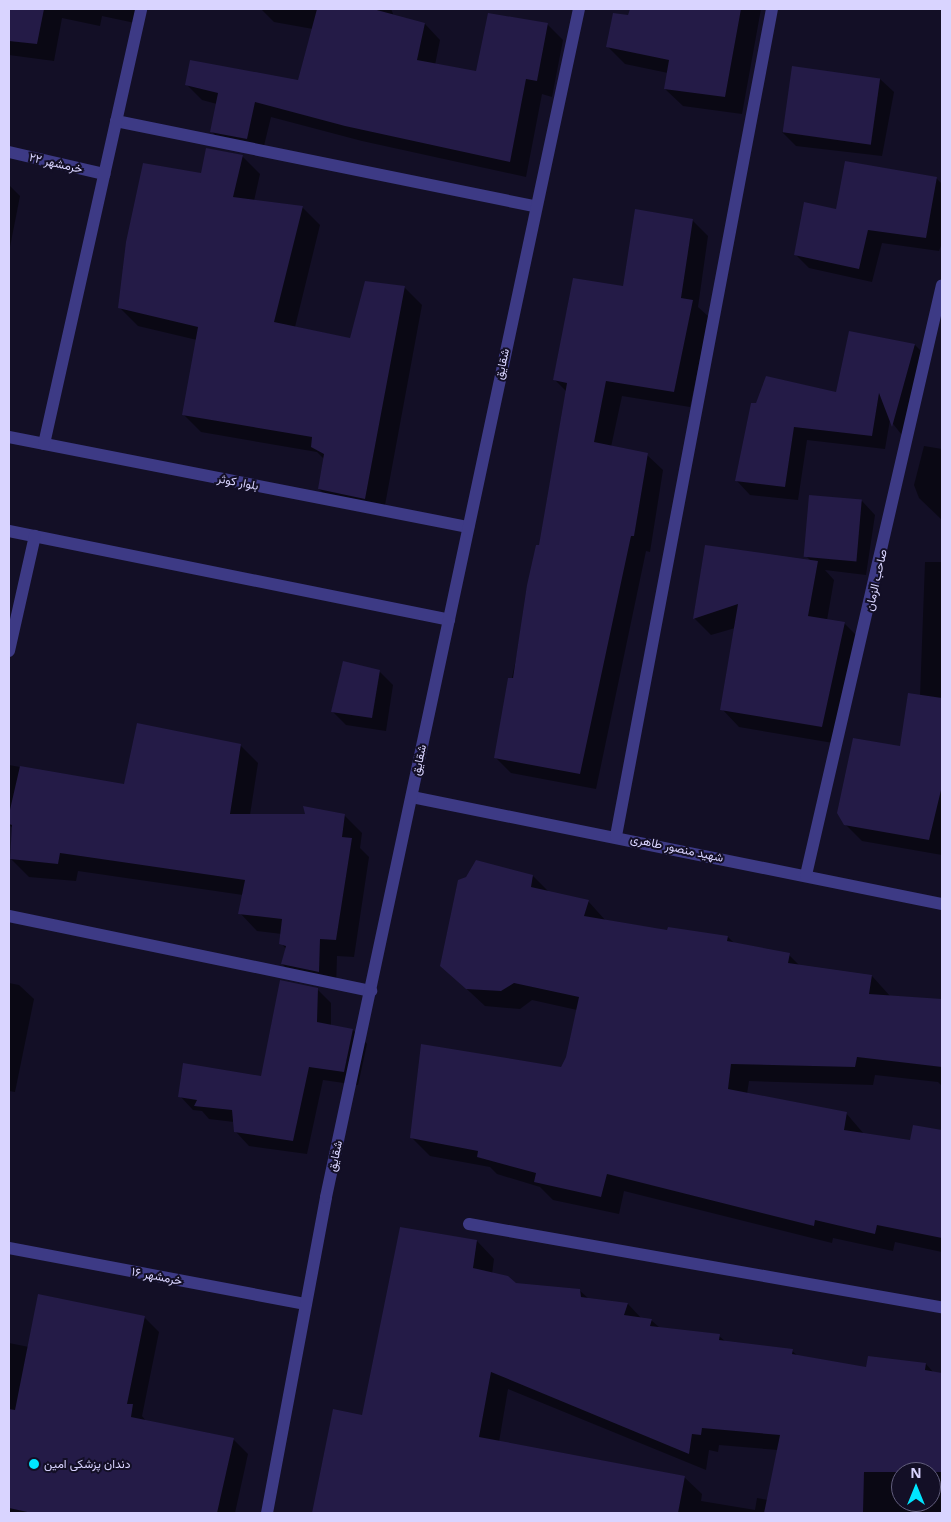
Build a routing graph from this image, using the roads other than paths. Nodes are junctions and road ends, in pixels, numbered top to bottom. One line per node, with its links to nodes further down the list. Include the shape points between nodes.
1 (141, 9): 4 (street)
2 (578, 9): 7 (street, شقایق)
3 (772, 9): 17 (street)
4 (116, 121): 6 (street); 7 (street)
5 (9, 152): 6 (street, خرمشهر ۲۲)
6 (104, 174): 10 (street)
7 (535, 206): 11 (street, شقایق)
8 (942, 285): 18 (street, صاحب الزمان)
9 (9, 437): 10 (street, بلوار کوثر)
10 (44, 444): 11 (street, بلوار کوثر)
11 (468, 527): 14 (street, شقایق)
12 (9, 531): 13 (street)
13 (35, 536): 14 (street); 15 (street)
14 (449, 620): 16 (street, شقایق)
15 (9, 652)
16 (412, 796): 17 (street, شهید منصور طاهری); 21 (street, شقایق)
17 (616, 836): 18 (street, شهید منصور طاهری)
18 (806, 875): 19 (street, شهید منصور طاهری)
19 (942, 904)
20 (9, 916): 21 (street)
21 (371, 991): 24 (street, شقایق)
22 (469, 1224): 25 (street)
23 (9, 1248): 24 (street, خرمشهر ۱۶)
24 (306, 1304): 26 (street, شقایق)
25 (942, 1307)
26 (267, 1513)

